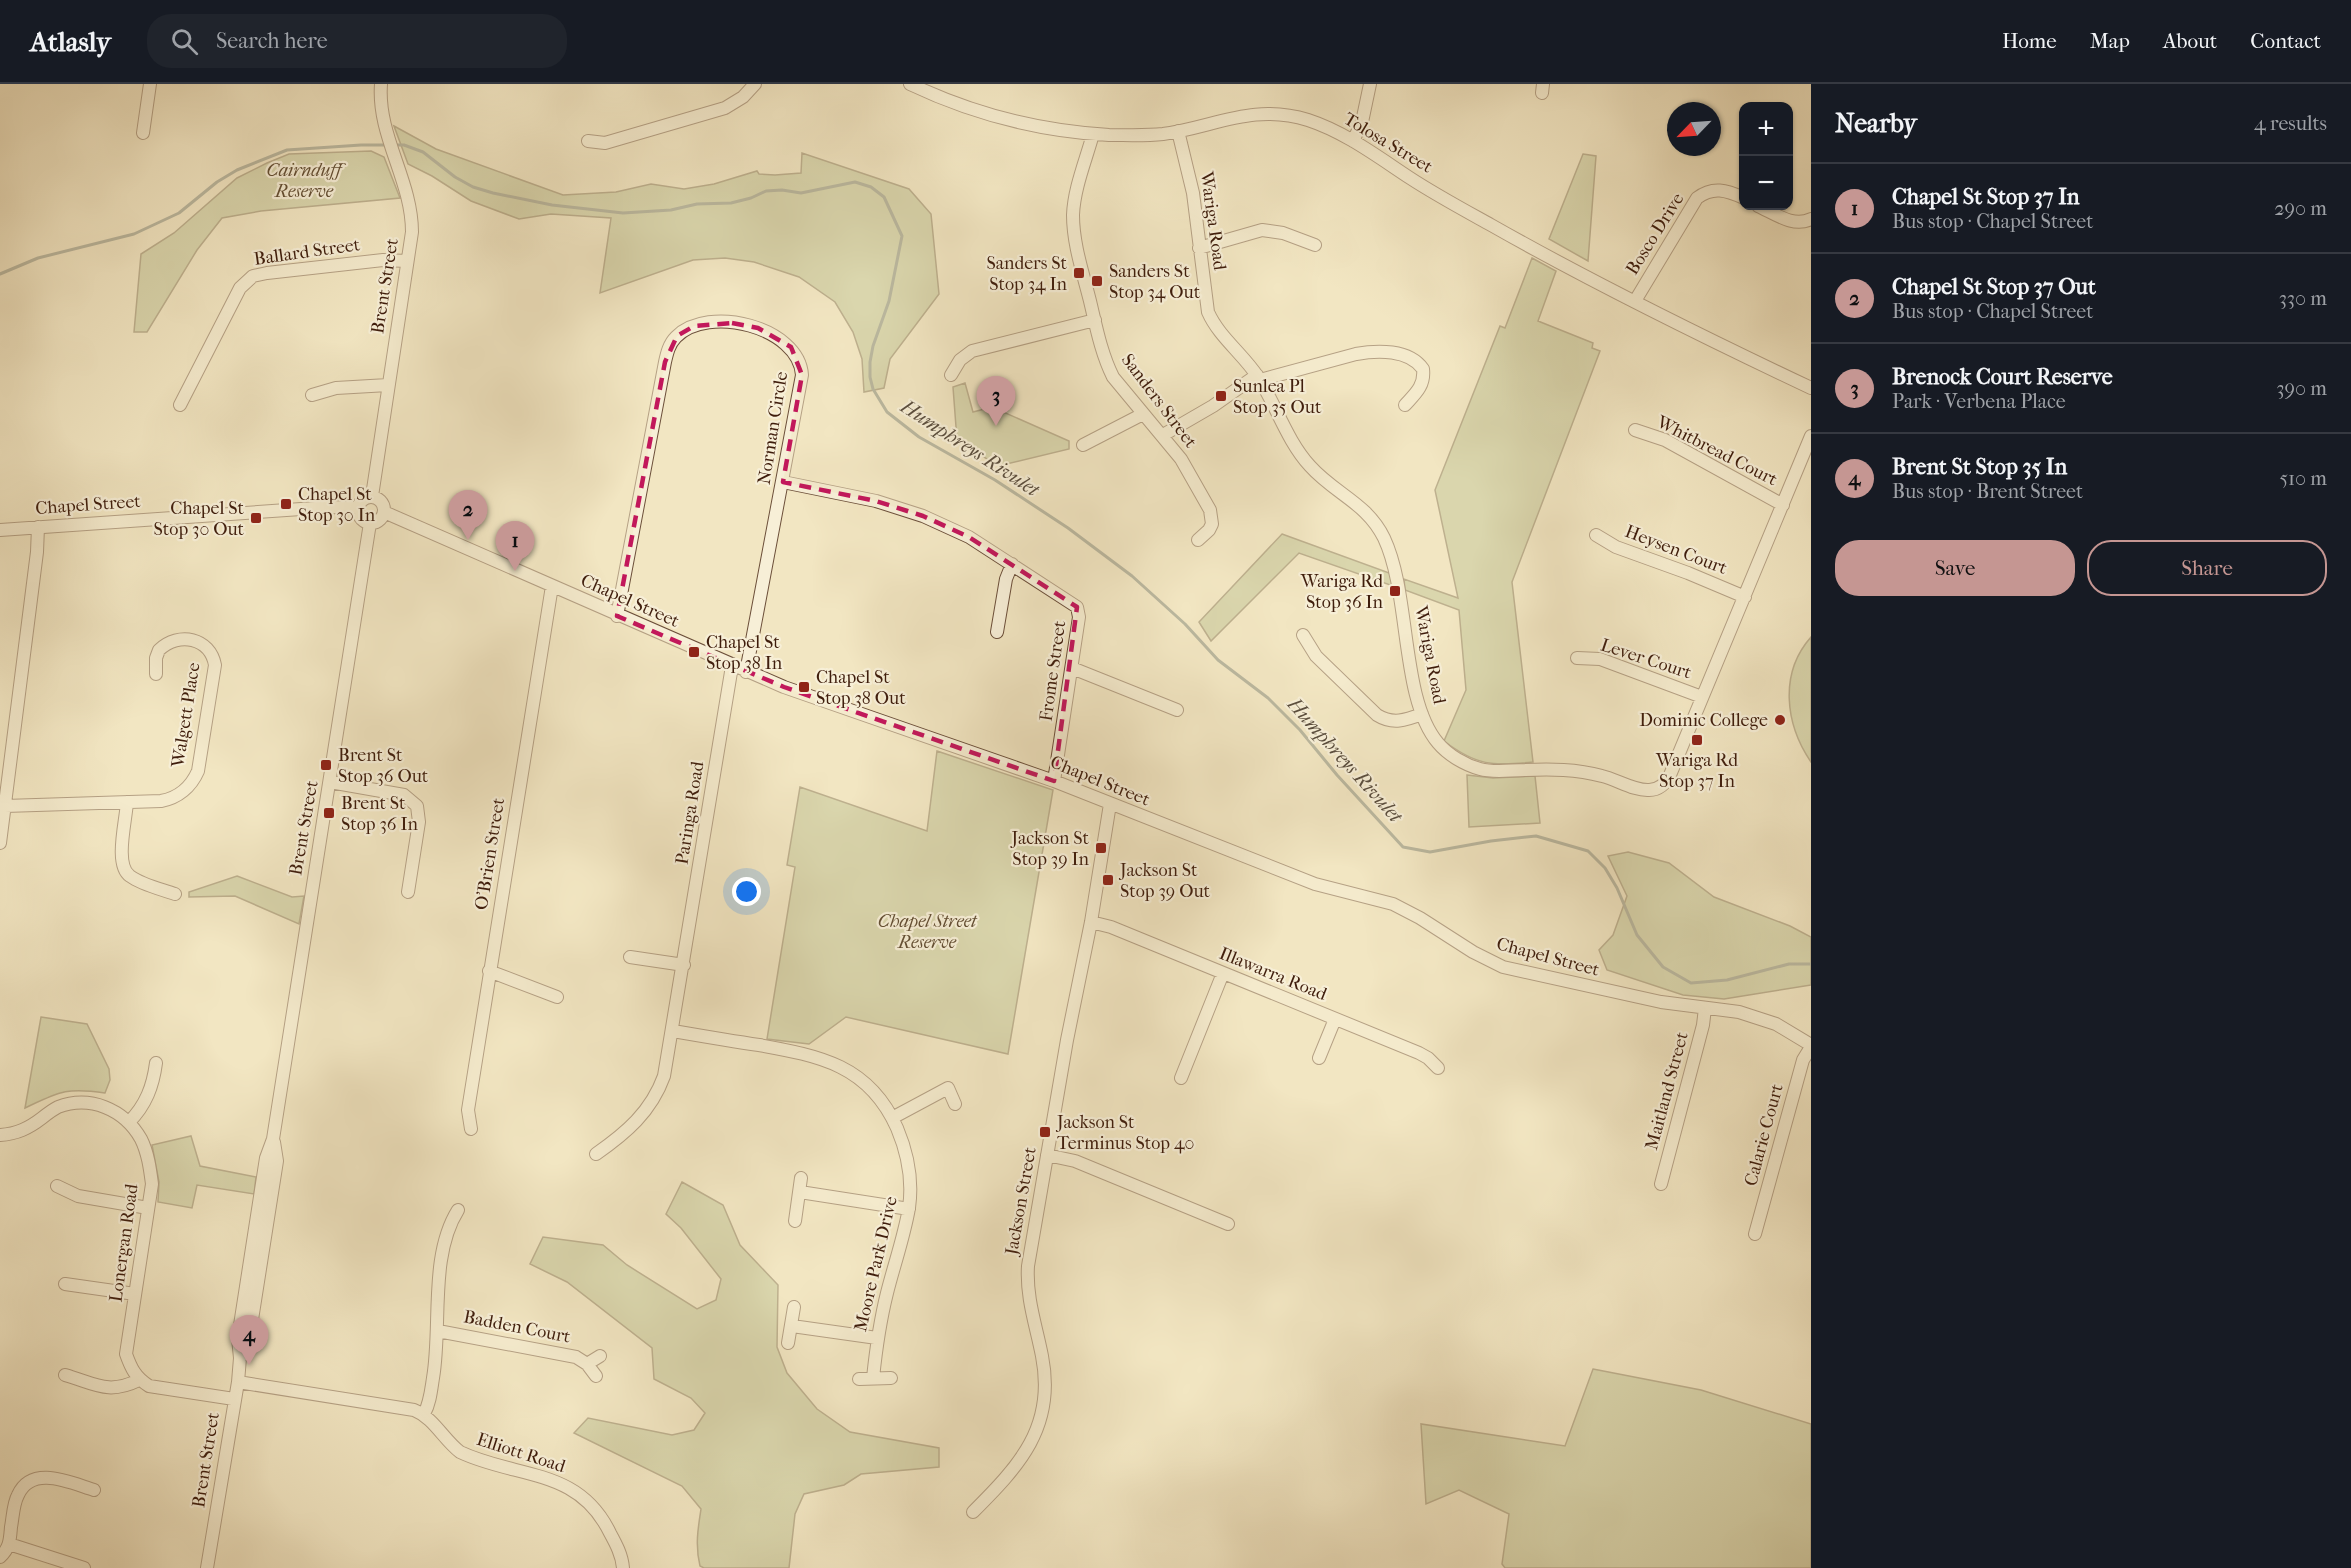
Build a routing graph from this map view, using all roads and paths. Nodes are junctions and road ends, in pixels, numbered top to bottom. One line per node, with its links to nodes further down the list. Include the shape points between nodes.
1 (150, 84): 8 (street)
2 (381, 84): 17 (street, Brent Street, via 380,105 411,210)
3 (755, 84): 10 (street, via 744,97 714,112 605,143)
4 (910, 84): 6 (street, Tolosa Street)
5 (1370, 84): 11 (street, via 1362,122)
6 (932, 89): 9 (street, Tolosa Street, via 979,112 1025,124)
7 (1178, 131): 9 (street, Tolosa Street); 11 (street, Tolosa Street, via 1238,116 1279,115 1321,125); 16 (street, Wariga Road, via 1191,185)
8 (143, 133)
9 (1093, 134): 19 (street, Sanders Street, via 1073,215 1078,254)
10 (588, 141)
11 (1353, 141): 18 (street, Tolosa Street, via 1493,226)
12 (1739, 196): 18 (street, Bosco Drive, via 1717,189 1697,198)
13 (1767, 210): 14 (street, via 1794,222)
14 (1811, 219)
15 (1315, 245): 16 (street, via 1262,230)
16 (1199, 248): 21 (street, Wariga Road, via 1208,312)
17 (407, 261): 22 (street, Brent Street); 25 (street, Ballard Street, via 267,273 248,279)
18 (1635, 301): 23 (street, Tolosa Street)
19 (1095, 320): 20 (street, via 972,351 960,360); 27 (street, Sanders Street, via 1107,366)
20 (951, 375)
21 (1258, 378): 26 (street, via 1356,354 1394,354 1414,360 1423,369 1421,386); 29 (street); 55 (street, Wariga Road, via 1308,464 1360,506 1383,536 1398,580)
22 (388, 385): 24 (street, via 336,388); 33 (street, Brent Street)
23 (1811, 388)
24 (312, 395)
25 (180, 405)
26 (1405, 405)
27 (1143, 414): 29 (street, Sanders Street); 31 (street)
28 (1635, 430): 34 (street, Whitbread Court, via 1665,440)
29 (1163, 435): 41 (street, Sanders Street, via 1190,471 1210,510 1212,524)
30 (1811, 436): 34 (street, Wariga Road)
31 (1083, 445)
32 (783, 482): 42 (street, Frome Street, via 900,508 969,537); 45 (street, Norman Circle, via 802,384 802,368 796,353 774,335 746,325 718,322 685,330 667,352); 51 (street, Norman Circle)
33 (372, 496): 35 (street); 36 (street, via 380,500)
34 (1783, 504): 44 (street, Wariga Road)
35 (357, 508): 37 (street, via 359,516); 38 (street, Chapel Street)
36 (384, 512): 37 (street); 43 (street, Chapel Street)
37 (370, 523): 57 (street, Brent Street)
38 (38, 527): 39 (street, Chapel Street); 60 (street)
39 (0, 530)
40 (1596, 535): 44 (street, Heysen Court, via 1616,547)
41 (1198, 540)
42 (1012, 564): 46 (street); 50 (street, Frome Street, via 1077,608)
43 (552, 586): 45 (street, Chapel Street); 67 (street, O'Brien Street)
44 (1745, 597): 53 (street, Wariga Road)
45 (617, 615): 49 (street, Chapel Street)
46 (997, 632)
47 (1303, 635): 55 (street, via 1316,656 1384,720 1397,722)
48 (1577, 658): 53 (street, Lever Court, via 1600,659)
49 (732, 666): 51 (street, Chapel Street); 66 (street, Paringa Road)
50 (1072, 668): 54 (street); 56 (street, Frome Street)
51 (746, 672): 56 (street, Chapel Street)
52 (156, 674): 58 (street, Walgett Place, via 157,654 168,644 196,640 211,652 215,665 198,771 189,785 169,800)
53 (1702, 697): 55 (street, Wariga Road, via 1670,776 1652,790 1578,771 1489,771 1474,767 1437,742)
54 (1177, 710)
55 (1422, 714)
56 (1054, 781): 59 (street, Chapel Street)
57 (330, 782): 62 (street, via 404,795 417,806 420,816); 110 (street, Brent Street, via 238,1338)
58 (127, 802): 60 (street, Walgett Place); 63 (street, via 123,868 131,877)
59 (1110, 804): 64 (street, Jackson Street); 70 (street, Chapel Street, via 1315,884 1392,904 1503,967)
60 (5, 806): 61 (street)
61 (0, 843)
62 (408, 892)
63 (175, 894)
64 (1091, 922): 68 (street, Illawarra Road); 84 (street, Jackson Street)
65 (630, 957): 66 (street)
66 (684, 965): 72 (street, Paringa Road)
67 (489, 971): 69 (street); 81 (street, O'Brien Street, via 468,1110)
68 (1223, 973): 71 (street, Illawarra Road); 77 (street)
69 (557, 997)
70 (1705, 1008): 73 (street, Chapel Street, via 1761,1019 1788,1030); 86 (street, Maitland Street)
71 (1335, 1019): 74 (street); 76 (street, Illawarra Road, via 1419,1053)
72 (674, 1031): 79 (street, Moore Park Drive, via 823,1058 863,1083); 83 (street, Paringa Road, via 664,1076 653,1102 630,1129)
73 (1811, 1046): 94 (street, Calarie Court, via 1803,1060)
74 (1319, 1059)
75 (156, 1063): 80 (street, via 150,1091 141,1110)
76 (1438, 1068)
77 (1181, 1078)
78 (955, 1104): 79 (street, via 945,1084)
79 (892, 1118): 90 (street, Moore Park Drive, via 910,1169)
80 (129, 1122): 82 (street, Lonergan Road, via 104,1105 89,1102 55,1108 29,1128); 89 (street, Lonergan Road, via 149,1162 152,1185)
81 (471, 1129)
82 (0, 1135)
83 (596, 1154)
84 (1047, 1155): 93 (street, via 1074,1161); 114 (street, Jackson Street, via 1027,1280 1044,1366 1043,1409 1019,1462)
85 (801, 1178): 88 (street)
86 (1661, 1184)
87 (57, 1186): 89 (street, via 78,1196)
88 (800, 1192): 90 (street); 92 (street)
89 (148, 1208): 96 (street, Lonergan Road)
90 (909, 1209): 100 (street, Moore Park Drive)
91 (458, 1210): 99 (street, via 444,1243)
92 (795, 1221)
93 (1228, 1224)
94 (1755, 1234)
95 (65, 1284): 96 (street)
96 (135, 1294): 109 (street, Lonergan Road, via 126,1354)
97 (794, 1307): 98 (street)
98 (792, 1326): 100 (street); 101 (street)
99 (438, 1331): 103 (street, Badden Court, via 549,1351 576,1357); 112 (street, via 430,1399)
100 (877, 1338): 106 (street, Moore Park Drive)
101 (788, 1343)
102 (600, 1356): 103 (street, Badden Court)
103 (587, 1364): 105 (street, Badden Court)
104 (65, 1375): 109 (street, via 113,1389)
105 (596, 1376)
106 (873, 1378): 107 (street); 108 (street)
107 (891, 1378)
108 (859, 1379)
109 (139, 1380): 111 (street, via 149,1386)
110 (238, 1382): 111 (street, Brent Street); 112 (street)
111 (234, 1399): 118 (street, Brent Street)
112 (424, 1414): 119 (street, Elliott Road, via 460,1452 573,1489 603,1520)
113 (94, 1490): 115 (street, via 50,1478 37,1478 26,1484 15,1502)
114 (972, 1512)
115 (9, 1544): 116 (street); 117 (street)
116 (0, 1557)
117 (84, 1568)
118 (207, 1568)
119 (623, 1568)

